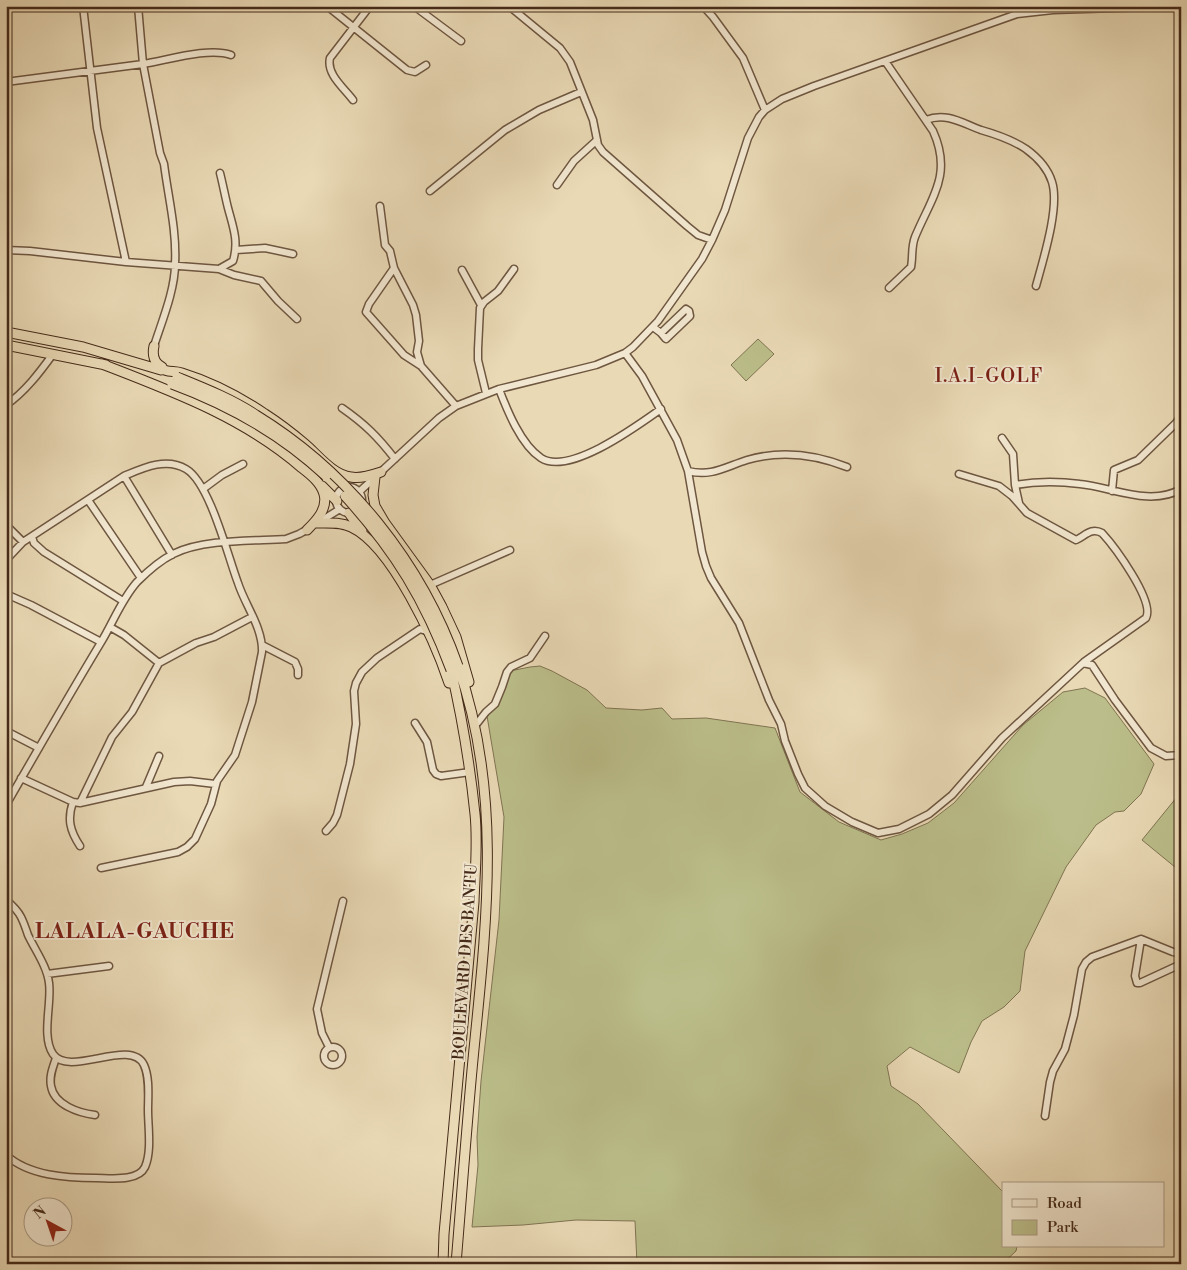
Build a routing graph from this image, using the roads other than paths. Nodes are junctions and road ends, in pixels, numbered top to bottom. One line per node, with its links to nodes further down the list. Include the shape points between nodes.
1 (83, 6): 17 (street)
2 (138, 6): 15 (street)
3 (326, 6): 11 (street)
4 (370, 6): 11 (street)
5 (414, 6): 12 (street)
6 (509, 6): 19 (street, via 560,48 570,62)
7 (703, 6): 21 (street, via 742,58)
8 (1018, 6): 10 (street)
9 (1180, 6): 10 (street)
10 (1017, 14): 14 (street)
11 (353, 28): 16 (street, via 407,70 415,72); 20 (street, via 328,64)
12 (461, 42)
13 (231, 55): 15 (street, via 202,53)
14 (885, 61): 21 (street, via 796,93); 22 (street)
15 (143, 64): 17 (street); 33 (street, via 164,164)
16 (426, 65)
17 (89, 72): 18 (street); 32 (street, via 97,128)
18 (7, 81)
19 (581, 92): 23 (street, via 593,120); 26 (street, via 539,110 505,130)
20 (353, 100)
21 (765, 110): 28 (street, via 748,138)
22 (926, 120): 38 (street, via 945,117 994,134 1025,149 1045,167 1054,192 1050,231); 39 (street, via 938,141 939,185 915,238 910,267)
23 (597, 140): 25 (street, via 574,161); 28 (street, via 603,152 636,182 693,230)
24 (220, 173): 30 (street, via 233,221)
25 (557, 185)
26 (430, 191)
27 (380, 206): 34 (street, via 385,246 390,251)
28 (712, 240): 42 (street, via 684,286)
29 (6, 250): 32 (street)
30 (236, 250): 31 (street, via 265,248); 35 (street, via 233,261)
31 (293, 254)
32 (126, 262): 33 (street)
33 (176, 265): 35 (street); 46 (street)
34 (394, 268): 50 (street, via 416,315 417,352); 50 (street, via 366,312 404,355)
35 (219, 269): 41 (street, via 261,281)
36 (514, 269): 40 (street, via 498,292)
37 (462, 270): 40 (street)
38 (1036, 286)
39 (889, 288)
40 (481, 305): 54 (street, via 478,360)
41 (297, 319)
42 (653, 327): 44 (street); 47 (street)
43 (6, 332): 51 (highway, via 83,347)
44 (661, 333): 44 (street, via 686,309 690,311 690,316 666,339)
45 (6, 345): 48 (highway)
46 (154, 346): 51 (highway, via 153,354)
47 (625, 353): 53 (street, via 573,372); 58 (street)
48 (53, 354): 49 (highway); 55 (street, via 32,382)
49 (102, 364): 52 (highway); 69 (highway, via 166,389 241,425 282,452)
50 (421, 366): 56 (street)
51 (161, 368): 52 (highway)
52 (176, 378): 63 (highway, via 221,389 265,414); 101 (highway, bridge, via 216,393 258,416 338,480 378,523 412,569 441,623)
53 (499, 389): 54 (street); 58 (street, via 525,441 541,458 554,462 573,460 586,454)
54 (486, 393): 56 (street)
55 (6, 405)
56 (456, 406): 61 (street)
57 (342, 408): 61 (street, via 376,435)
58 (661, 409): 65 (street)
59 (1181, 416): 73 (street, via 1138,460 1114,470)
60 (1002, 438): 70 (street, via 1013,454)
61 (395, 459): 66 (street)
62 (243, 464): 71 (street)
63 (330, 466): 66 (highway, via 353,478); 74 (highway)
64 (847, 467): 65 (street, via 828,460 789,454 750,459 715,472 701,474)
65 (688, 471): 100 (street, via 702,552 711,578 739,623 805,788 839,816 878,833 888,832 928,814 952,795 1002,738)
66 (378, 474): 74 (street); 79 (highway, via 373,500)
67 (959, 474): 76 (street, via 999,486)
68 (124, 476): 71 (street, via 160,464 178,466 195,476); 75 (street); 87 (street)
69 (320, 484): 77 (highway); 81 (highway, via 324,507)
70 (1015, 485): 73 (street, via 1058,482); 76 (street)
71 (203, 489): 85 (street)
72 (1181, 489): 73 (street, via 1155,497)
73 (1112, 491)
74 (357, 493): 77 (street, via 340,492); 77 (street, via 362,504 358,510); 79 (highway)
75 (88, 500): 82 (street); 89 (street)
76 (1019, 504): 100 (street, via 1027,513 1076,540 1091,531 1102,533 1131,572 1148,607 1146,618)
77 (342, 508): 78 (street); 83 (highway)
78 (320, 521): 81 (street); 83 (highway, via 348,525)
79 (385, 523): 90 (highway)
80 (6, 525): 84 (street)
81 (307, 530): 85 (street, via 286,539)
82 (32, 537): 84 (street); 92 (street, via 44,552)
83 (368, 538): 95 (highway, via 405,588)
84 (24, 542): 88 (street)
85 (226, 543): 87 (street, via 193,547); 93 (street)
86 (510, 550): 90 (street)
87 (172, 555): 89 (street)
88 (6, 560)
89 (142, 578): 92 (street)
90 (430, 585): 104 (highway, via 464,663 473,696)
91 (6, 594): 97 (street)
92 (123, 601): 94 (street)
93 (252, 617): 98 (street); 99 (street)
94 (110, 627): 97 (street); 99 (street)
95 (429, 632): 106 (highway, via 443,665); 116 (street, via 420,629 412,634 377,658 359,677 354,691 356,724 350,764 337,814)
96 (544, 636): 104 (street, via 527,660 507,672 495,704)
97 (101, 642): 107 (street)
98 (262, 645): 102 (street, via 295,662); 112 (street, via 243,734 235,755)
99 (159, 663): 114 (street, via 132,712 112,737)
100 (1083, 663): 108 (street, via 1092,665 1151,748 1166,756)
101 (455, 668): 104 (highway, BOULEVARD DES BANTU, via 465,685); 106 (highway, BOULEVARD DES BANTU)
102 (298, 675)
103 (415, 723): 110 (street, via 427,742 436,774)
104 (475, 726): 132 (highway, BOULEVARD DES BANTU, via 487,804 486,931)
105 (6, 731): 107 (street)
106 (463, 731): 110 (highway, BOULEVARD DES BANTU)
107 (39, 748): 111 (street)
108 (1181, 755)
109 (159, 756): 113 (street)
110 (470, 772): 131 (highway, BOULEVARD DES BANTU, via 475,815 474,902)
111 (22, 778): 114 (street); 115 (street)
112 (215, 784): 113 (street, via 184,780); 118 (street, via 211,804 195,839 187,847 178,852)
113 (146, 787): 114 (street)
114 (76, 803): 117 (street, via 69,821)
115 (6, 805)
116 (326, 831)
117 (80, 846)
118 (101, 868)
119 (6, 900): 125 (street, via 21,917)
120 (343, 901): 126 (street, via 317,1009)
121 (1141, 939): 122 (street); 123 (street, via 1135,976 1137,983); 129 (street, via 1092,957 1082,969 1074,1015 1065,1049 1053,1071)
122 (1181, 954)
123 (1181, 964)
124 (109, 966): 125 (street)
125 (47, 974): 127 (street, via 50,994 48,1038)
126 (329, 1047)
127 (56, 1058): 128 (street, via 50,1081 55,1096 73,1109); 130 (street, via 74,1062 127,1055 143,1062 148,1086 148,1136 147,1161 143,1170 134,1176 121,1178 66,1176 28,1168 14,1163)
128 (95, 1116)
129 (1045, 1116)
130 (6, 1155)
131 (443, 1264)
132 (456, 1264)

